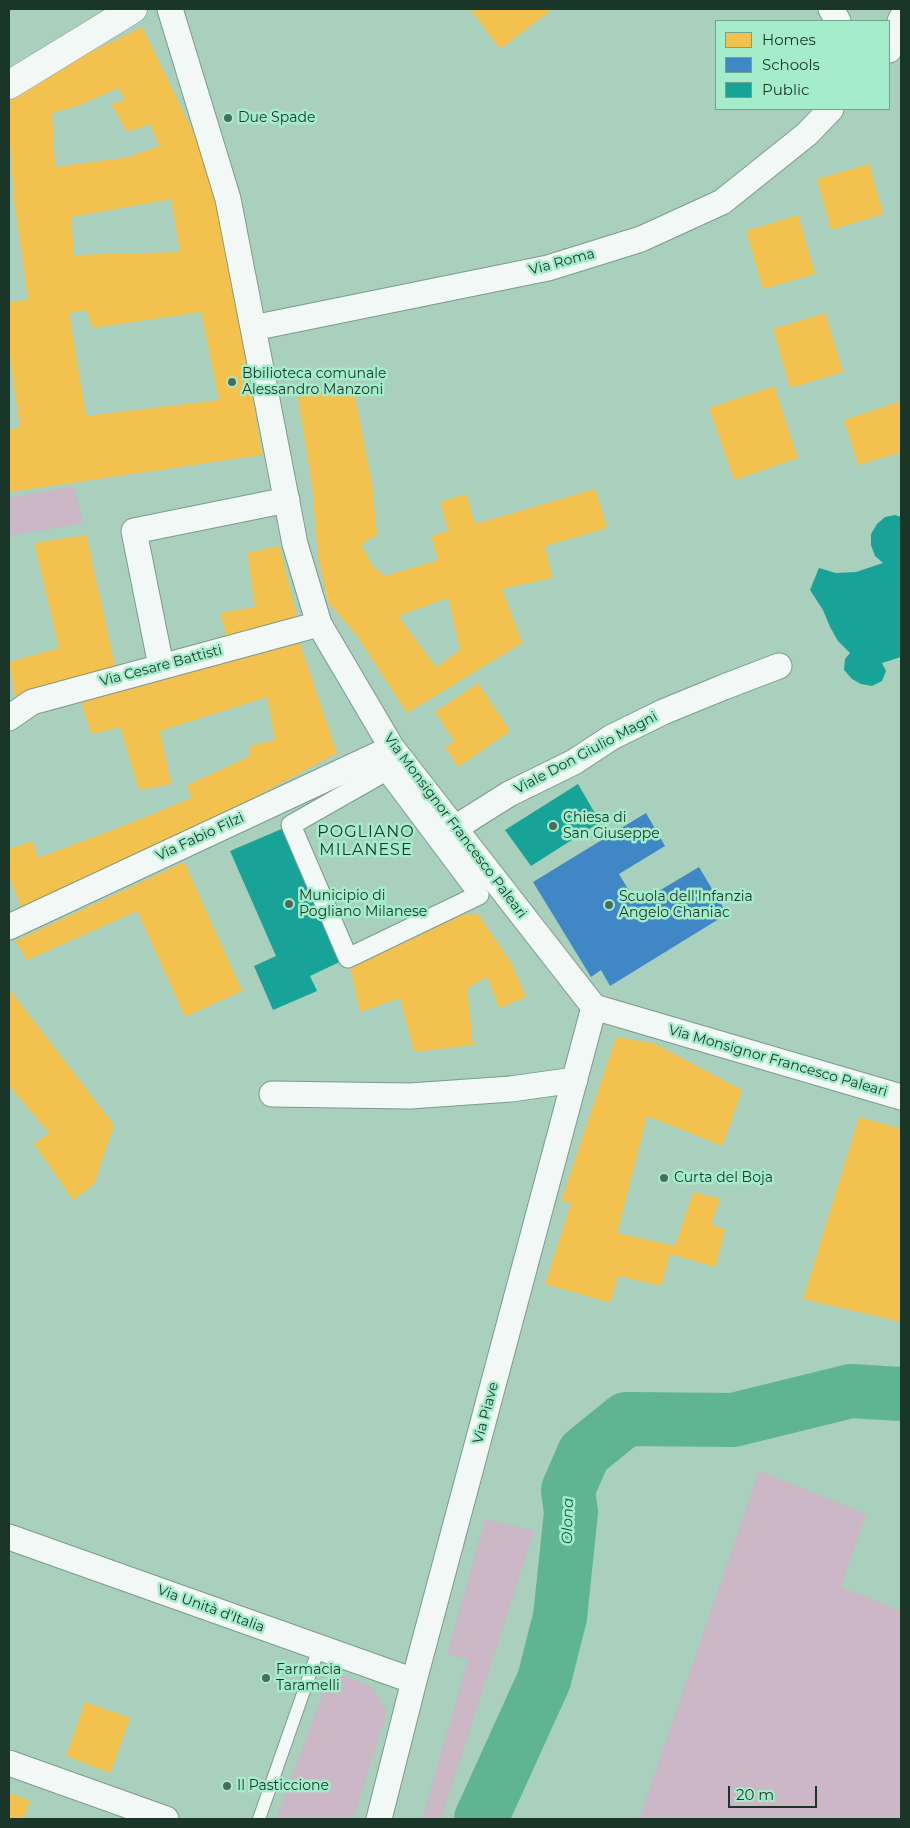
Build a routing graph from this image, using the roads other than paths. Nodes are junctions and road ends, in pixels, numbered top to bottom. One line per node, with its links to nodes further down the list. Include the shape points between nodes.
1 (132, 9): 7 (street)
2 (170, 9): 9 (street, Via Monsignor Francesco Paleari, via 228,199)
3 (831, 9): 5 (street)
4 (901, 18): 6 (street)
5 (837, 20)
6 (890, 47)
7 (9, 85)
8 (830, 110): 9 (street, Via Roma, via 807,134 722,202 641,239 548,268)
9 (253, 328): 10 (street, Via Monsignor Francesco Paleari)
10 (287, 500): 11 (street, Via Monsignor Francesco Paleari, via 295,544); 12 (street, via 134,531)
11 (318, 624): 12 (street, Via Cesare Battisti); 15 (street, Via Monsignor Francesco Paleari)
12 (161, 666): 14 (street, Via Cesare Battisti, via 32,702)
13 (779, 666): 16 (street, Viale Don Giulio Magni, via 663,712 612,737 574,762 509,794)
14 (9, 718)
15 (389, 759): 15 (street, via 291,825 348,958 479,895); 16 (street, Via Monsignor Francesco Paleari); 17 (street, Via Fabio Filzi)
16 (455, 828): 18 (street, Via Monsignor Francesco Paleari)
17 (9, 927)
18 (594, 1007): 19 (street, Via Piave); 21 (street, Via Monsignor Francesco Paleari)
19 (575, 1080): 20 (street, via 512,1089 410,1096); 24 (street, Via Piave)
20 (272, 1094)
21 (901, 1097)
22 (9, 1537): 23 (street, Via Unità d'Italia)
23 (319, 1648): 24 (street, Via Unità d'Italia); 27 (lane)
24 (414, 1682): 28 (street, Via Piave)
25 (9, 1763): 26 (street)
26 (166, 1819)
27 (258, 1819)
28 (379, 1819)

